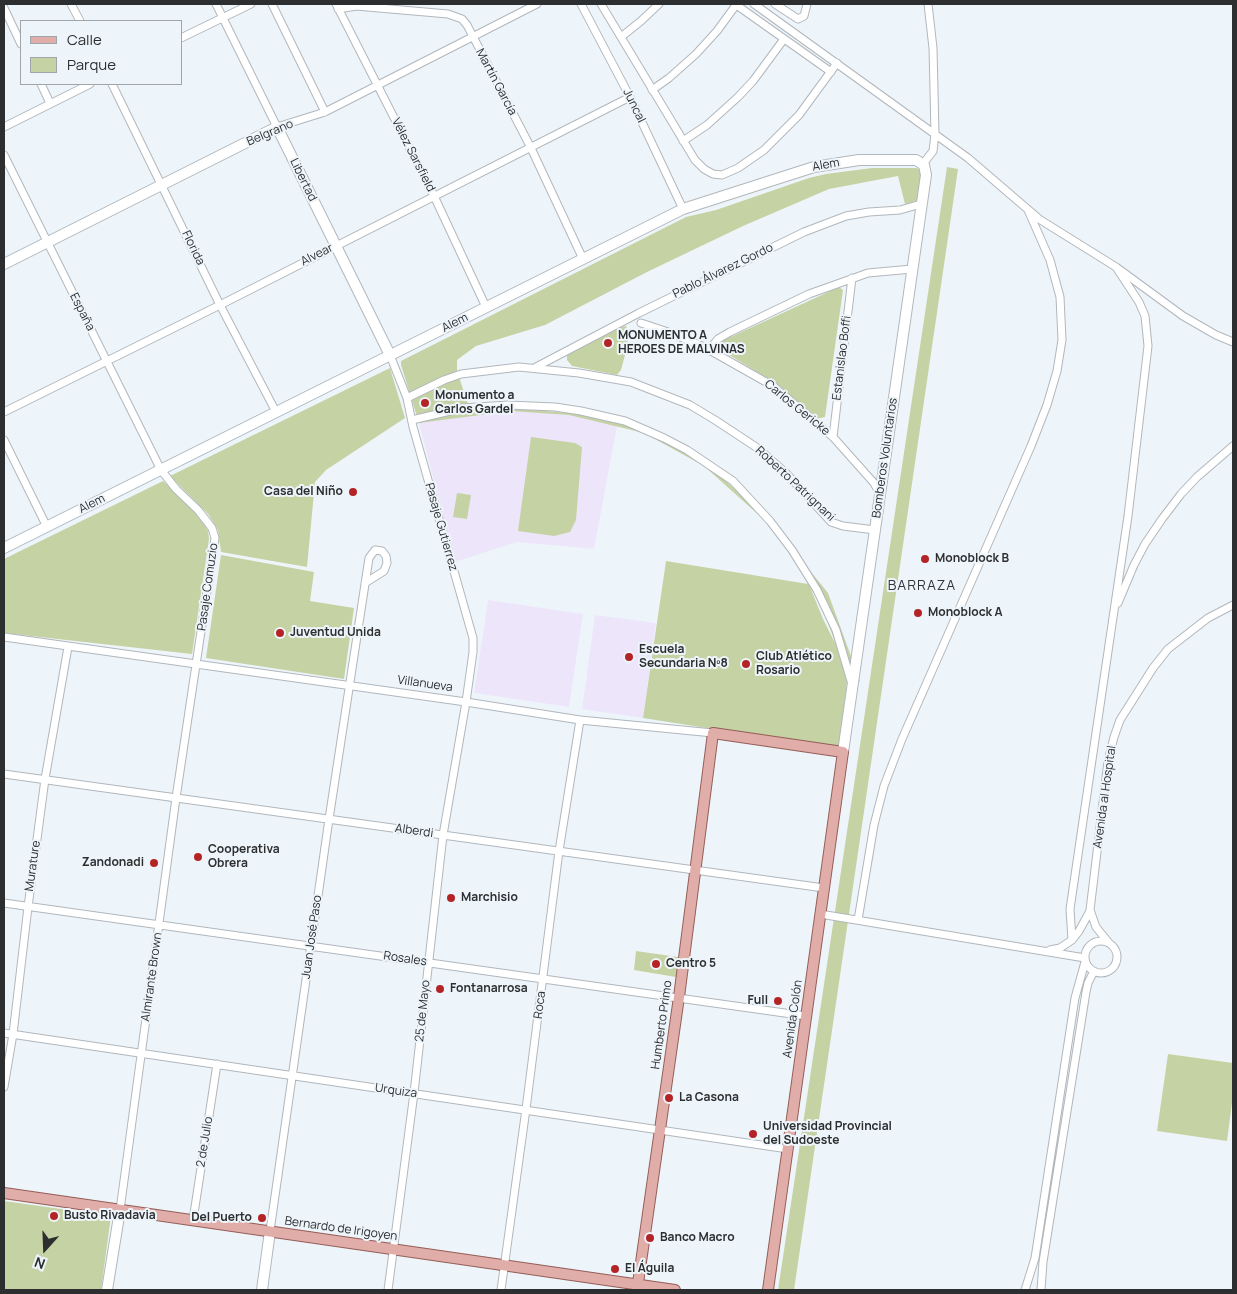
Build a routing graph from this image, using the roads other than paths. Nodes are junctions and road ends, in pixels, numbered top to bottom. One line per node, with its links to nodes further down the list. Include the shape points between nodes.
1 (71, 4): 17 (street)
2 (216, 4): 16 (street, Libertad)
3 (251, 4): 16 (street)
4 (272, 4): 32 (street)
5 (537, 4): 18 (street, Belgrano)
6 (582, 4): 30 (street, Juncal)
7 (601, 4): 19 (street)
8 (659, 4): 19 (street)
9 (735, 4): 21 (street); 29 (street, via 696,54)
10 (754, 4): 23 (street)
11 (775, 4): 12 (street, via 798,18 804,16)
12 (807, 4)
13 (928, 4): 35 (street, via 933,48)
14 (337, 6): 18 (street, Martín García, via 454,15 462,19); 28 (street, Vélez Sarsfield)
15 (4, 8): 22 (street)
16 (223, 18): 20 (street); 34 (street, Libertad)
17 (79, 20)
18 (473, 37): 28 (street, Belgrano); 37 (street, Martín García)
19 (621, 37): 29 (street)
20 (182, 38)
21 (784, 39): 24 (street); 36 (street, via 738,97)
22 (20, 42)
23 (837, 63): 24 (street); 35 (street)
24 (831, 72): 36 (street, via 800,115 764,150 738,168 722,175 708,172 695,160)
25 (41, 85): 31 (street)
26 (88, 85): 31 (street)
27 (112, 85): 40 (street, Florida)
28 (377, 86): 32 (street, Belgrano); 41 (street, Vélez Sarsfield)
29 (652, 90): 36 (street)
30 (630, 97): 37 (street, Alvear); 43 (street, Juncal)
31 (50, 103): 33 (street)
32 (325, 112): 34 (street, Belgrano)
33 (4, 127)
34 (277, 127): 40 (main road, Belgrano); 46 (main road, Libertad)
35 (935, 134): 39 (street, via 933,150); 44 (street, via 986,172)
36 (683, 141)
37 (530, 146): 41 (street, Alvear); 47 (street, Martín García)
38 (4, 155): 45 (street, España)
39 (923, 164): 42 (main road, Bomberos Voluntarios, via 926,172); 43 (main road, Alem, via 914,160 872,159 814,167)
40 (162, 185): 45 (main road, Belgrano); 52 (street, Florida)
41 (434, 196): 46 (street, Alvear); 53 (street, Vélez Sarsfield)
42 (921, 204): 50 (main road, Bomberos Voluntarios); 59 (street, Pablo Álvarez Gordo, via 900,210 846,216 804,232)
43 (683, 209): 47 (main road, Alem)
44 (1028, 210): 49 (street); 96 (street, via 1050,260 1062,308 1062,340 1057,371 1031,446 887,778 874,825)
45 (48, 242): 48 (main road, Belgrano); 58 (street, España)
46 (336, 245): 52 (street, Alvear); 57 (main road, Libertad)
47 (584, 259): 53 (main road, Alem)
48 (4, 264)
49 (1116, 267): 55 (street, via 1183,316); 74 (street, via 1145,316 1148,346)
50 (912, 269): 51 (street, via 875,272); 68 (main road, Bomberos Voluntarios)
51 (852, 278): 56 (street, via 752,321 718,339); 64 (street, Estanislao Boffi)
52 (220, 304): 58 (street, Alvear); 62 (street, Florida)
53 (486, 308): 57 (main road, Alem)
54 (641, 323): 56 (street, Carlos Gericke)
55 (1233, 342)
56 (709, 350): 64 (street, Carlos Gericke, via 773,386)
57 (390, 355): 60 (street, Pasaje Gutierrez); 62 (main road, Alem)
58 (107, 360): 61 (street, Alvear); 67 (street, España)
59 (536, 367): 60 (street, Roberto Patrignani, via 461,374); 70 (street, Roberto Patrignani, via 631,382 690,406 759,449 831,522)
60 (407, 398): 63 (street, Pasaje Gutierrez)
61 (4, 412)
62 (276, 412): 67 (main road, Alem)
63 (412, 420): 79 (street, via 463,408 555,406 625,421 687,450 732,481 792,550 817,590 836,630 851,680); 80 (street, Pasaje Gutierrez, via 472,638)
64 (833, 437): 68 (street, Carlos Gericke)
65 (4, 440): 69 (street)
66 (1233, 446): 74 (street, via 1197,477 1162,519 1134,564)
67 (161, 470): 69 (main road, Alem); 77 (street, Pasaje Comuzio, via 198,510 212,528 215,538)
68 (880, 494): 70 (main road, Bomberos Voluntarios)
69 (47, 527): 71 (main road, Alem)
70 (874, 530): 79 (main road, Bomberos Voluntarios)
71 (4, 548)
72 (365, 583): 72 (street, Juan José Paso, via 371,552 382,550 387,563 384,571); 78 (street, Juan José Paso)
73 (1233, 605): 94 (street, Avenida al Hospital, via 1208,618 1168,649 1120,720 1108,762)
74 (1112, 618): 98 (street, via 1070,909)
75 (4, 637): 76 (street, Villanueva)
76 (68, 647): 77 (street, Villanueva); 85 (street, Murature)
77 (196, 664): 78 (street, Villanueva); 86 (street, Almirante Brown)
78 (350, 686): 80 (street, Villanueva); 87 (street, Juan José Paso)
79 (851, 692): 83 (main road, Bomberos Voluntarios)
80 (466, 702): 81 (street, Villanueva); 88 (street, 25 de Mayo)
81 (580, 720): 82 (street, Villanueva); 89 (street, Roca)
82 (713, 733): 83 (main road, Villanueva); 90 (main road, Humberto Primo)
83 (843, 752): 91 (main road, Avenida Colón)
84 (4, 774): 85 (street, Alberdi)
85 (45, 780): 86 (street, Alberdi); 93 (street, Murature)
86 (176, 798): 87 (street, Alberdi); 97 (street, Almirante Brown)
87 (329, 819): 88 (street, Alberdi); 100 (street, Juan José Paso)
88 (443, 835): 89 (street, Alberdi); 103 (street, 25 de Mayo)
89 (559, 851): 90 (street, Alberdi); 105 (street, Roca)
90 (696, 870): 91 (street, Alberdi); 106 (main road, Humberto Primo)
91 (824, 888): 95 (main road, Avenida Colón)
92 (4, 904): 93 (street, Rosales)
93 (28, 907): 97 (street, Rosales); 109 (street, Murature)
94 (1090, 910): 98 (street); 99 (street, via 1096,927)
95 (820, 914): 96 (street); 107 (main road, Avenida Colón)
96 (858, 920): 101 (street)
97 (159, 925): 100 (street, Rosales); 110 (street, Almirante Brown)
98 (1072, 940): 101 (street)
99 (1109, 943): 102 (street, via 1094,942 1086,950); 104 (street, via 1116,951 1115,964 1108,971)
100 (310, 946): 103 (street, Rosales); 112 (street, Juan José Paso)
101 (1047, 951): 102 (street)
102 (1085, 960): 104 (street); 131 (street, via 1075,998 1035,1258)
103 (428, 962): 105 (street, Rosales); 114 (street, 25 de Mayo)
104 (1094, 972): 132 (street, via 1086,992)
105 (544, 979): 106 (street, Rosales); 115 (street, Roca)
106 (679, 998): 107 (street, Rosales); 116 (main road, Humberto Primo)
107 (806, 1016): 117 (main road, Avenida Colón)
108 (4, 1033): 109 (street, Urquiza)
109 (13, 1034): 110 (street, Urquiza); 113 (street, Murature)
110 (142, 1053): 111 (street, Urquiza); 119 (street, Almirante Brown)
111 (217, 1064): 112 (street, Urquiza); 120 (street, 2 de Julio)
112 (293, 1076): 114 (street, Urquiza); 121 (street, Juan José Paso)
113 (4, 1087)
114 (414, 1093): 115 (street, Urquiza); 122 (street, 25 de Mayo)
115 (526, 1109): 116 (street, Urquiza); 123 (street, Roca)
116 (660, 1130): 117 (street, Urquiza); 124 (main road, Humberto Primo)
117 (788, 1149): 130 (main road, Avenida Colón)
118 (4, 1193): 119 (main road, Bernardo de Irigoyen)
119 (120, 1210): 120 (main road, Bernardo de Irigoyen); 125 (main road, Almirante Brown)
120 (193, 1220): 121 (main road, Bernardo de Irigoyen)
121 (270, 1231): 122 (main road, Bernardo de Irigoyen); 126 (main road, Juan José Paso)
122 (394, 1249): 123 (main road, Bernardo de Irigoyen); 127 (street, 25 de Mayo)
123 (505, 1265): 124 (main road, Bernardo de Irigoyen); 128 (street, Roca)
124 (637, 1287): 129 (main road, Bernardo de Irigoyen)
125 (107, 1290)
126 (262, 1290)
127 (388, 1290)
128 (501, 1290)
129 (675, 1290)
130 (768, 1290)
131 (1025, 1290)
132 (1041, 1290)

